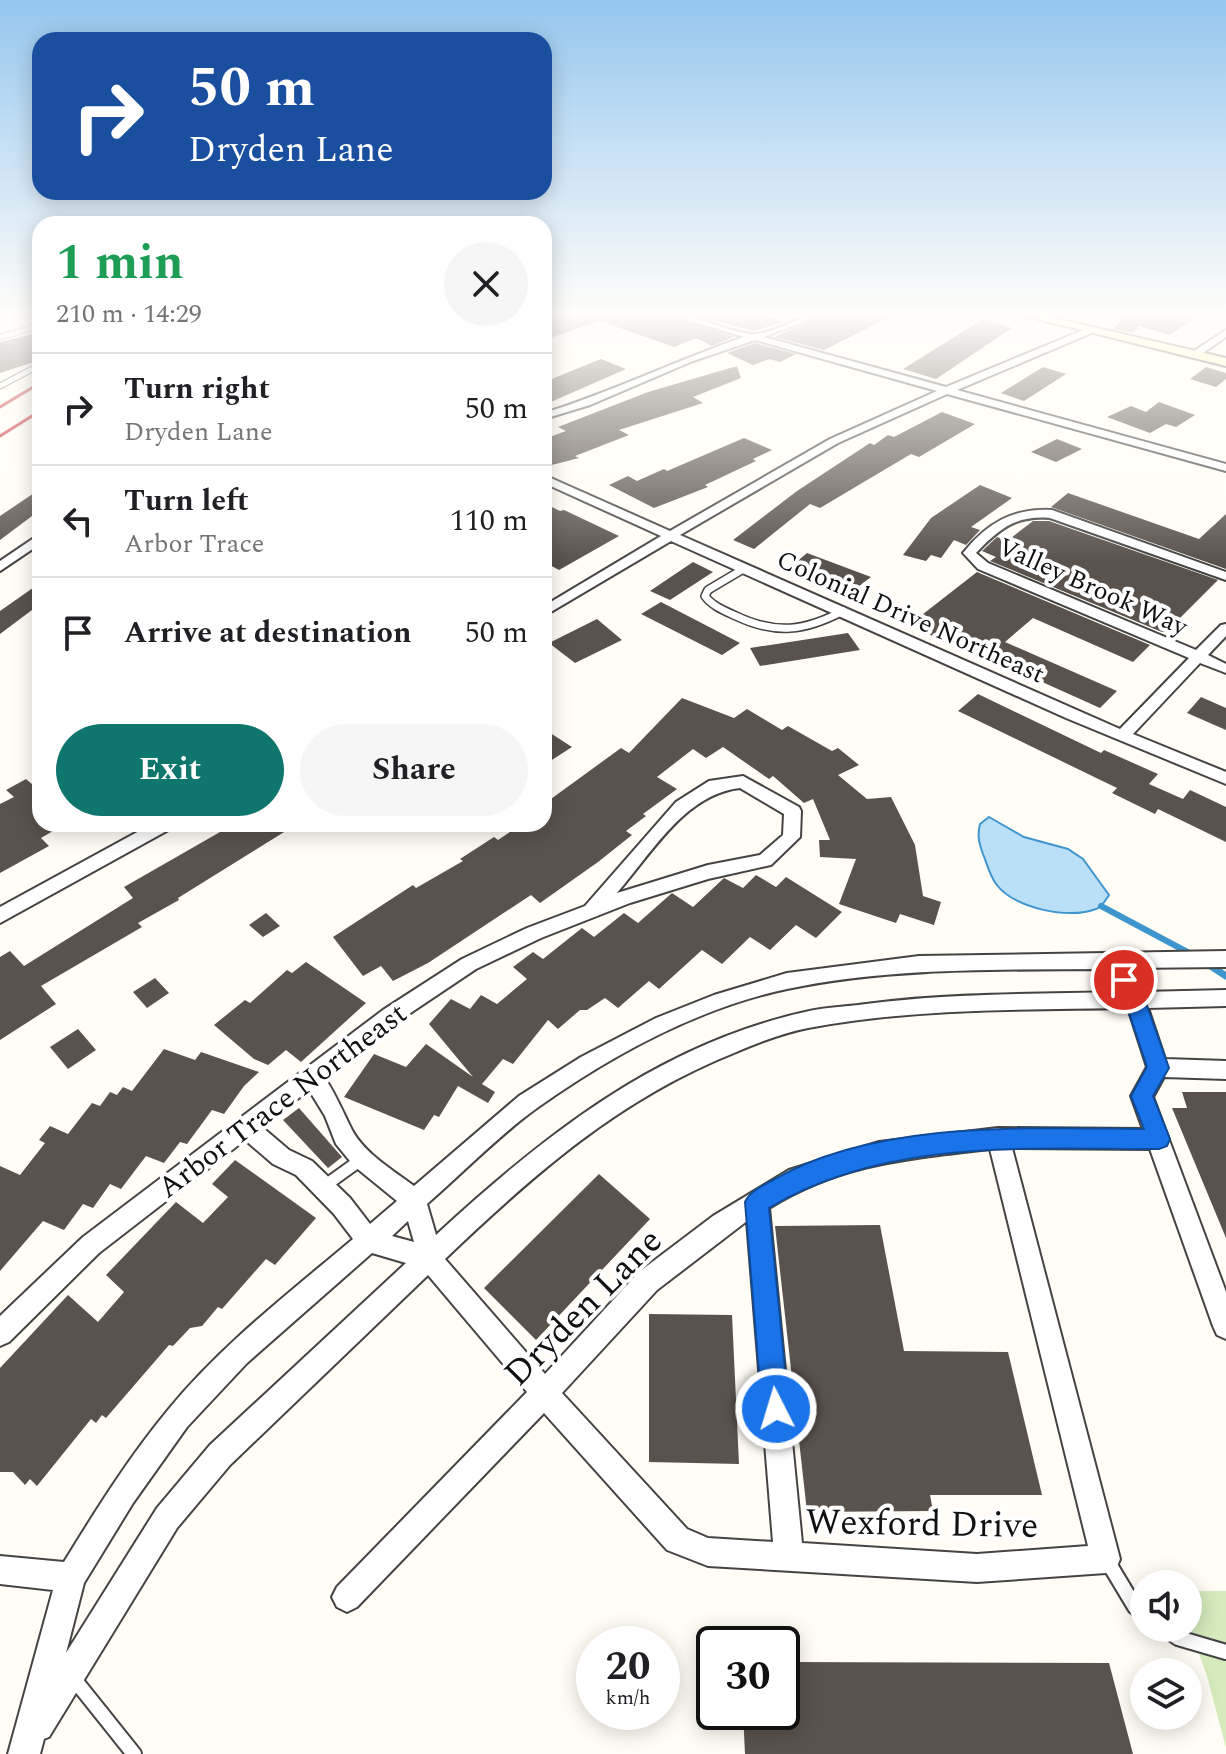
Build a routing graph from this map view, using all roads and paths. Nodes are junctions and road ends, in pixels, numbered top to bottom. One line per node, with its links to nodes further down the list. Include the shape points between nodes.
1 (598, 398): 4 (street)
2 (930, 398): 7 (street, via 798,460)
3 (972, 398): 5 (street)
4 (552, 414)
5 (1226, 468)
6 (552, 483): 7 (street, Colonial Drive Northeast)
7 (671, 535): 10 (street, Colonial Drive Northeast); 12 (street)
8 (32, 544): 9 (street)
9 (0, 567)
10 (745, 568): 13 (street, Colonial Drive Northeast); 13 (lane, via 708,590 710,603 767,631 818,625)
11 (1226, 576): 15 (street, Valley Brook Way, via 1052,514 1033,512 1015,513 969,553 983,566)
12 (552, 607)
13 (843, 611): 17 (street, Colonial Drive Northeast)
14 (1226, 628): 15 (street)
15 (1197, 658): 16 (street); 17 (street)
16 (1226, 669)
17 (1122, 736): 18 (street, Colonial Drive Northeast)
18 (1226, 778)
19 (152, 832): 21 (street)
20 (592, 910): 20 (street, Arbor Trace Northeast, via 708,872 765,860 791,837 793,811 743,782 715,785 682,806); 28 (street, Arbor Trace Northeast, via 469,964)
21 (0, 916)
22 (1226, 959): 23 (street)
23 (1113, 960): 25 (street); 34 (street, via 919,964 787,981 721,1001 663,1024 551,1087)
24 (1226, 998): 25 (street)
25 (1135, 1000): 26 (street); 37 (street, via 918,1005 806,1020 743,1040 688,1062 562,1139)
26 (1158, 1068): 27 (street); 31 (street, via 1142,1096)
27 (1226, 1070)
28 (312, 1077): 29 (street, Arbor Trace Northeast); 32 (street)
29 (246, 1127): 33 (street); 39 (street, Arbor Trace Northeast, via 91,1245)
30 (998, 1138): 31 (street, Dryden Lane); 35 (street, Dryden Lane, via 879,1152 797,1178); 42 (street)
31 (1159, 1139): 38 (street)
32 (362, 1159): 33 (lane); 34 (street)
33 (323, 1187): 36 (street)
34 (415, 1201): 36 (street); 37 (street)
35 (757, 1202): 40 (street, Dryden Lane, via 648,1281); 41 (street)
36 (368, 1240): 37 (street); 44 (street, via 238,1354 178,1418)
37 (430, 1259): 40 (street, Wexford Drive); 49 (street, via 220,1455 167,1518)
38 (1226, 1326)
39 (0, 1333)
40 (545, 1393): 41 (street, Wexford Drive, via 677,1540 708,1552); 45 (street, Dryden Lane)
41 (789, 1557): 42 (street, Wexford Drive, via 977,1568)
42 (1106, 1559): 46 (lane)
43 (0, 1570): 44 (street)
44 (71, 1577): 50 (street)
45 (347, 1597)
46 (1130, 1599)
47 (1192, 1642): 48 (lane)
48 (1226, 1652)
49 (70, 1674): 50 (street); 51 (lane)
50 (26, 1748)
51 (134, 1754)

